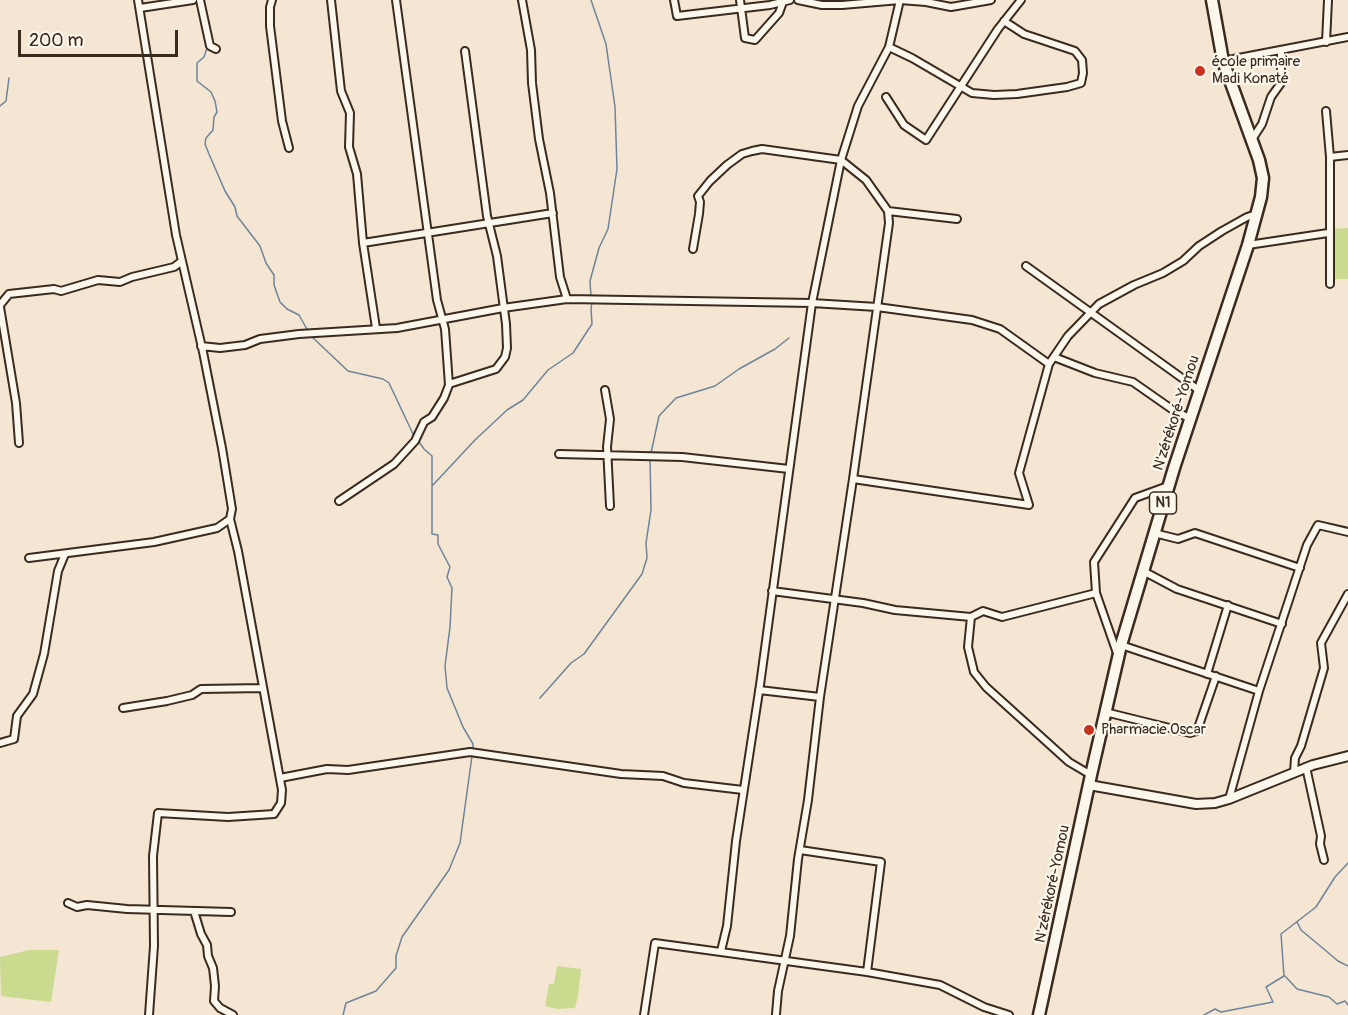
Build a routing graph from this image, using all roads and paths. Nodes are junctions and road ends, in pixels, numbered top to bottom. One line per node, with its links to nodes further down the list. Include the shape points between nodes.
1 (138, 0): 18 (street)
2 (193, 0): 18 (street)
3 (200, 0): 23 (street, via 210,46)
4 (272, 0): 31 (street, via 272,36)
5 (331, 0): 42 (street, via 341,91 350,113 349,147 357,174)
6 (396, 0): 40 (street)
7 (522, 0): 36 (street, via 539,139)
8 (674, 0): 17 (street, via 677,16)
9 (798, 0): 10 (street, via 842,5)
10 (900, 0): 11 (street, via 951,7); 22 (street)
11 (992, 0)
12 (1010, 0): 16 (street)
13 (1212, 0): 26 (highway, N'zérékoré-Yomou / N1)
14 (1329, 0): 21 (street)
15 (786, 1): 17 (street); 17 (street, via 755,40 745,38)
16 (1019, 2): 19 (street)
17 (741, 4)
18 (140, 8): 45 (street)
19 (1004, 21): 27 (street); 27 (street, via 1024,34 1075,51 1082,60 1081,83 1046,91 994,95 972,93)
20 (1348, 37): 21 (street)
21 (1326, 42): 25 (street)
22 (889, 48): 27 (street); 34 (street, via 858,106)
23 (216, 49)
24 (465, 51): 39 (street)
25 (1281, 51): 26 (street); 30 (street, via 1281,83)
26 (1222, 61): 30 (highway, N'zérékoré-Yomou / N1)
27 (960, 87): 28 (street, via 926,140 904,125)
28 (886, 97)
29 (1326, 111): 33 (street)
30 (1251, 141): 37 (highway, N'zérékoré-Yomou / N1, via 1263,178)
31 (289, 148)
32 (1348, 155): 33 (street)
33 (1330, 157): 41 (street)
34 (841, 160): 35 (street, via 866,180); 44 (street, via 762,149 742,154 698,196); 49 (street)
35 (888, 211): 38 (street); 51 (street)
36 (553, 213): 39 (street); 48 (street, via 560,277)
37 (1257, 214): 43 (highway, N'zérékoré-Yomou / N1); 53 (street, via 1222,231 1163,273 1107,299)
38 (957, 219)
39 (489, 223): 40 (street); 52 (street)
40 (427, 233): 42 (street); 54 (street)
41 (1328, 233): 43 (street); 47 (street)
42 (363, 243): 55 (street)
43 (1248, 245): 61 (highway, N'zérékoré-Yomou / N1)
44 (693, 249)
45 (182, 261): 50 (street, via 174,267 120,282 98,280 61,291 9,294); 56 (street)
46 (1026, 266): 53 (street)
47 (1330, 284)
48 (567, 299): 49 (street); 52 (street)
49 (812, 303): 51 (street); 66 (street)
50 (0, 306): 63 (street)
51 (877, 306): 58 (street, via 972,320 1000,329); 67 (street)
52 (503, 308): 54 (street); 59 (street, via 507,324 505,357 496,369)
53 (1092, 313): 57 (street, via 1068,336); 61 (street)
54 (442, 320): 55 (street); 59 (street)
55 (376, 328): 56 (street, via 260,339 220,348)
56 (201, 346): 71 (street, via 232,509)
57 (1054, 357): 58 (street); 62 (street, via 1133,382)
58 (1049, 364): 67 (street, via 1019,473 1029,505)
59 (449, 384): 69 (street, via 432,417 424,422 415,441 394,464)
60 (605, 390): 65 (street, via 610,419)
61 (1200, 392): 62 (highway, N'zérékoré-Yomou / N1)
62 (1191, 420): 68 (highway, N'zérékoré-Yomou / N1)
63 (19, 443)
64 (560, 454): 65 (street)
65 (607, 456): 66 (street, via 682,458); 70 (street)
66 (789, 469): 78 (street)
67 (853, 479): 81 (street)
68 (1168, 486): 73 (highway, N'zérékoré-Yomou / N1); 79 (street, via 1135,498 1094,562)
69 (339, 501)
70 (610, 506)
71 (230, 519): 74 (street, via 217,528 173,538); 89 (street)
72 (1348, 532): 76 (street, via 1318,525)
73 (1154, 533): 76 (street, via 1178,539 1195,533); 77 (highway, N'zérékoré-Yomou / N1)
74 (65, 554): 75 (street); 95 (street, via 58,571 33,694 17,716 14,739)
75 (29, 558)
76 (1300, 568): 84 (street)
77 (1143, 571): 82 (street, via 1177,589); 85 (highway, N'zérékoré-Yomou / N1)
78 (772, 591): 81 (street); 90 (street)
79 (1096, 593): 83 (street, via 1002,616 983,610); 86 (street)
80 (1348, 594): 98 (street, via 1321,643 1324,668)
81 (835, 599): 83 (street, via 895,610); 92 (street)
82 (1228, 605): 84 (street); 87 (street)
83 (971, 617): 100 (street, via 968,647 974,672)
84 (1282, 624): 91 (street)
85 (1121, 645): 86 (highway, N'zérékoré-Yomou / N1); 87 (street)
86 (1119, 657): 94 (highway, N'zérékoré-Yomou / N1)
87 (1207, 674): 88 (street)
88 (1216, 676): 91 (street); 94 (street, via 1197,731 1190,733)
89 (263, 688): 93 (street, via 201,689 192,695); 99 (street)
90 (759, 690): 92 (street); 101 (street)
91 (1259, 691): 102 (street)
92 (820, 697): 103 (street)
93 (123, 708)
94 (1105, 712): 100 (highway, N'zérékoré-Yomou / N1)
95 (0, 743)
96 (1348, 756): 97 (street)
97 (1306, 767): 98 (street); 104 (street)
98 (1294, 772): 102 (street)
99 (280, 778): 101 (street, via 473,753 621,774 663,776 684,783); 106 (street, via 281,803 274,814 228,817 158,813 153,856)
100 (1090, 780): 102 (street, via 1196,804); 117 (highway, N'zérékoré-Yomou / N1)
101 (743, 790): 109 (street)
102 (1229, 799)
103 (800, 849): 110 (street); 111 (street, via 881,862)
104 (1324, 860)
105 (68, 903): 106 (street, via 77,907)
106 (154, 909): 107 (street); 113 (street)
107 (194, 911): 108 (street); 114 (street, via 213,968 214,1001)
108 (231, 912)
109 (721, 951): 110 (street); 115 (street, via 656,943)
110 (786, 961): 111 (street); 112 (street)
111 (867, 972): 116 (street, via 940,985)
112 (776, 1014)
113 (149, 1015)
114 (233, 1015)
115 (644, 1015)
116 (1009, 1015)
117 (1040, 1015)

